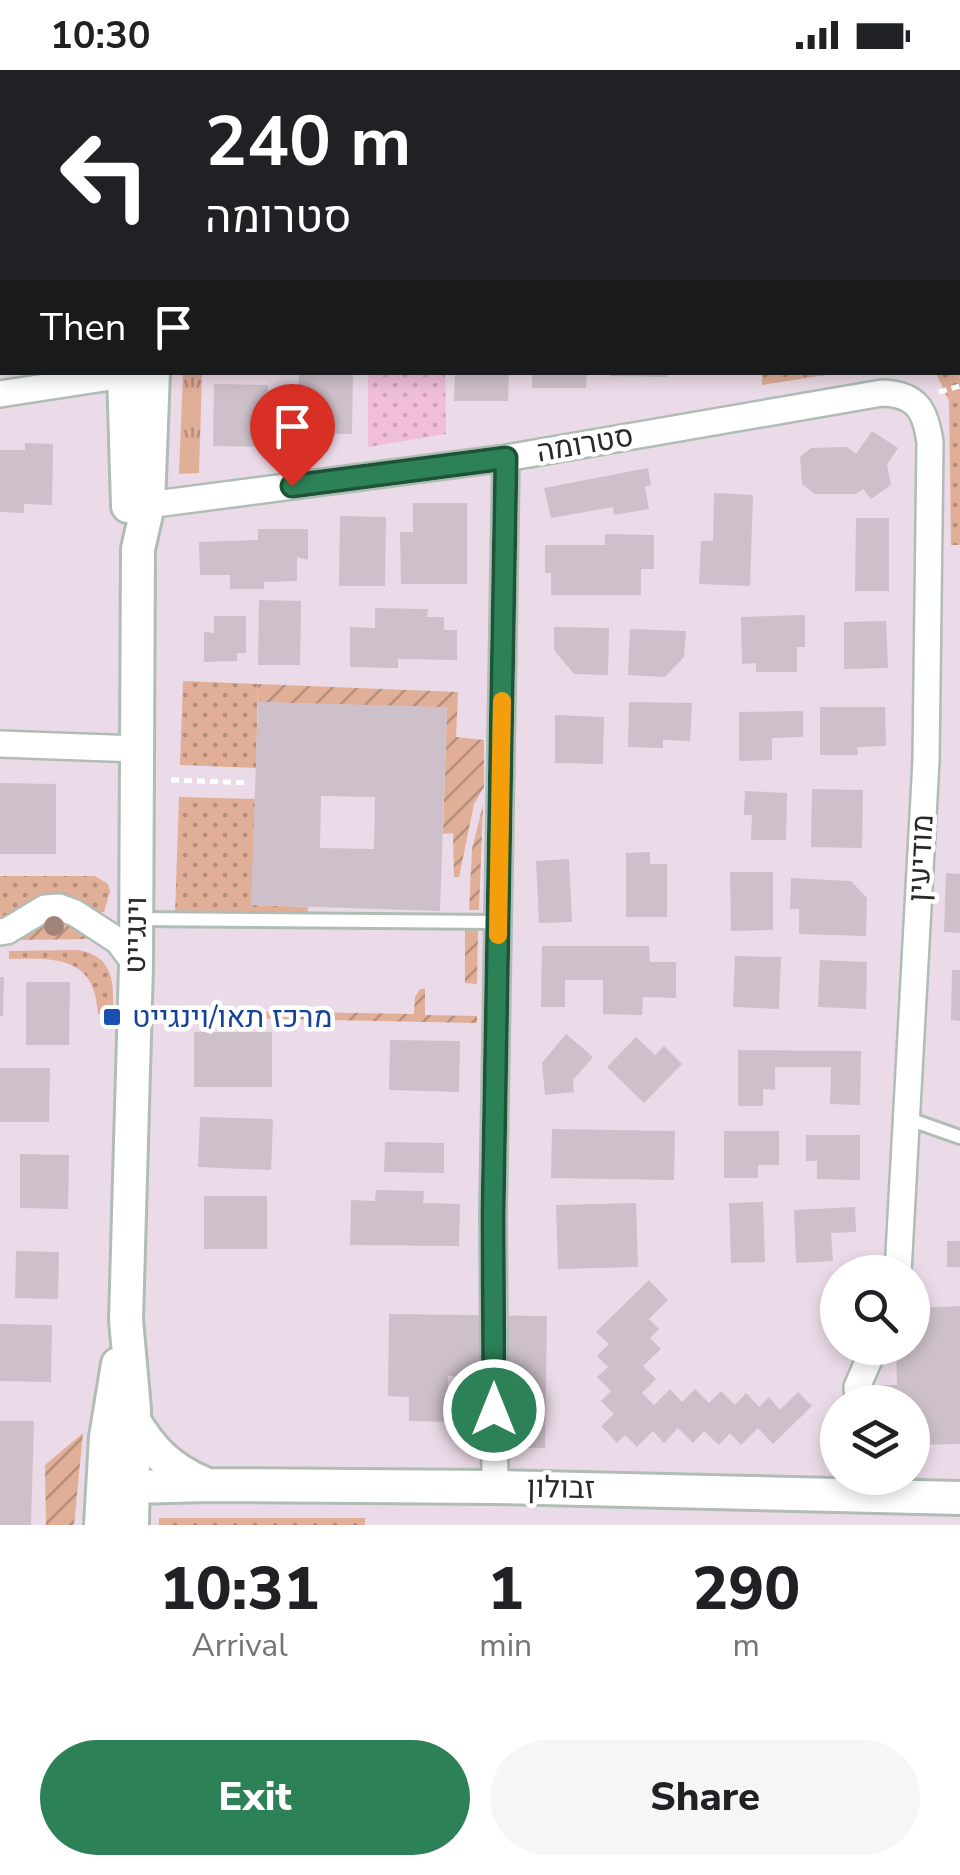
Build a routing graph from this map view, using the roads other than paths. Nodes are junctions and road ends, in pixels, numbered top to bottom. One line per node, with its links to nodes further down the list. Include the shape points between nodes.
1 (121, 375): 4 (street)
2 (134, 375): 7 (street, וינגייט)
3 (134, 375): 8 (street, וינגייט, via 128,508)
4 (0, 394)
5 (930, 443): 6 (street, סטרומה, via 920,408 882,394); 15 (street, מודיעין, via 926,761)
6 (506, 458): 7 (street, סטרומה); 12 (street)
7 (148, 505): 8 (street, וינגייט)
8 (138, 549): 10 (street, וינגייט)
9 (0, 744): 10 (street)
10 (138, 749): 11 (street, וינגייט)
11 (136, 919): 12 (lane); 14 (street, וינגייט)
12 (498, 922): 22 (street)
13 (0, 932): 14 (street, via 59,906 118,941)
14 (136, 965): 18 (street, וינגייט)
15 (906, 1118): 16 (lane); 17 (street, מודיעין)
16 (960, 1137)
17 (899, 1255)
18 (126, 1320): 19 (street, וינגייט); 25 (street, וינגייט, via 106,1437)
19 (134, 1419): 20 (street, via 167,1463); 25 (street, וינגייט)
20 (207, 1485): 22 (street, זבולון); 25 (street, זבולון)
21 (820, 1486): 22 (street, זבולון)
22 (495, 1487)
23 (930, 1494): 24 (street, זבולון)
24 (960, 1498)
25 (113, 1503): 26 (street, וינגייט)
26 (132, 1525)

